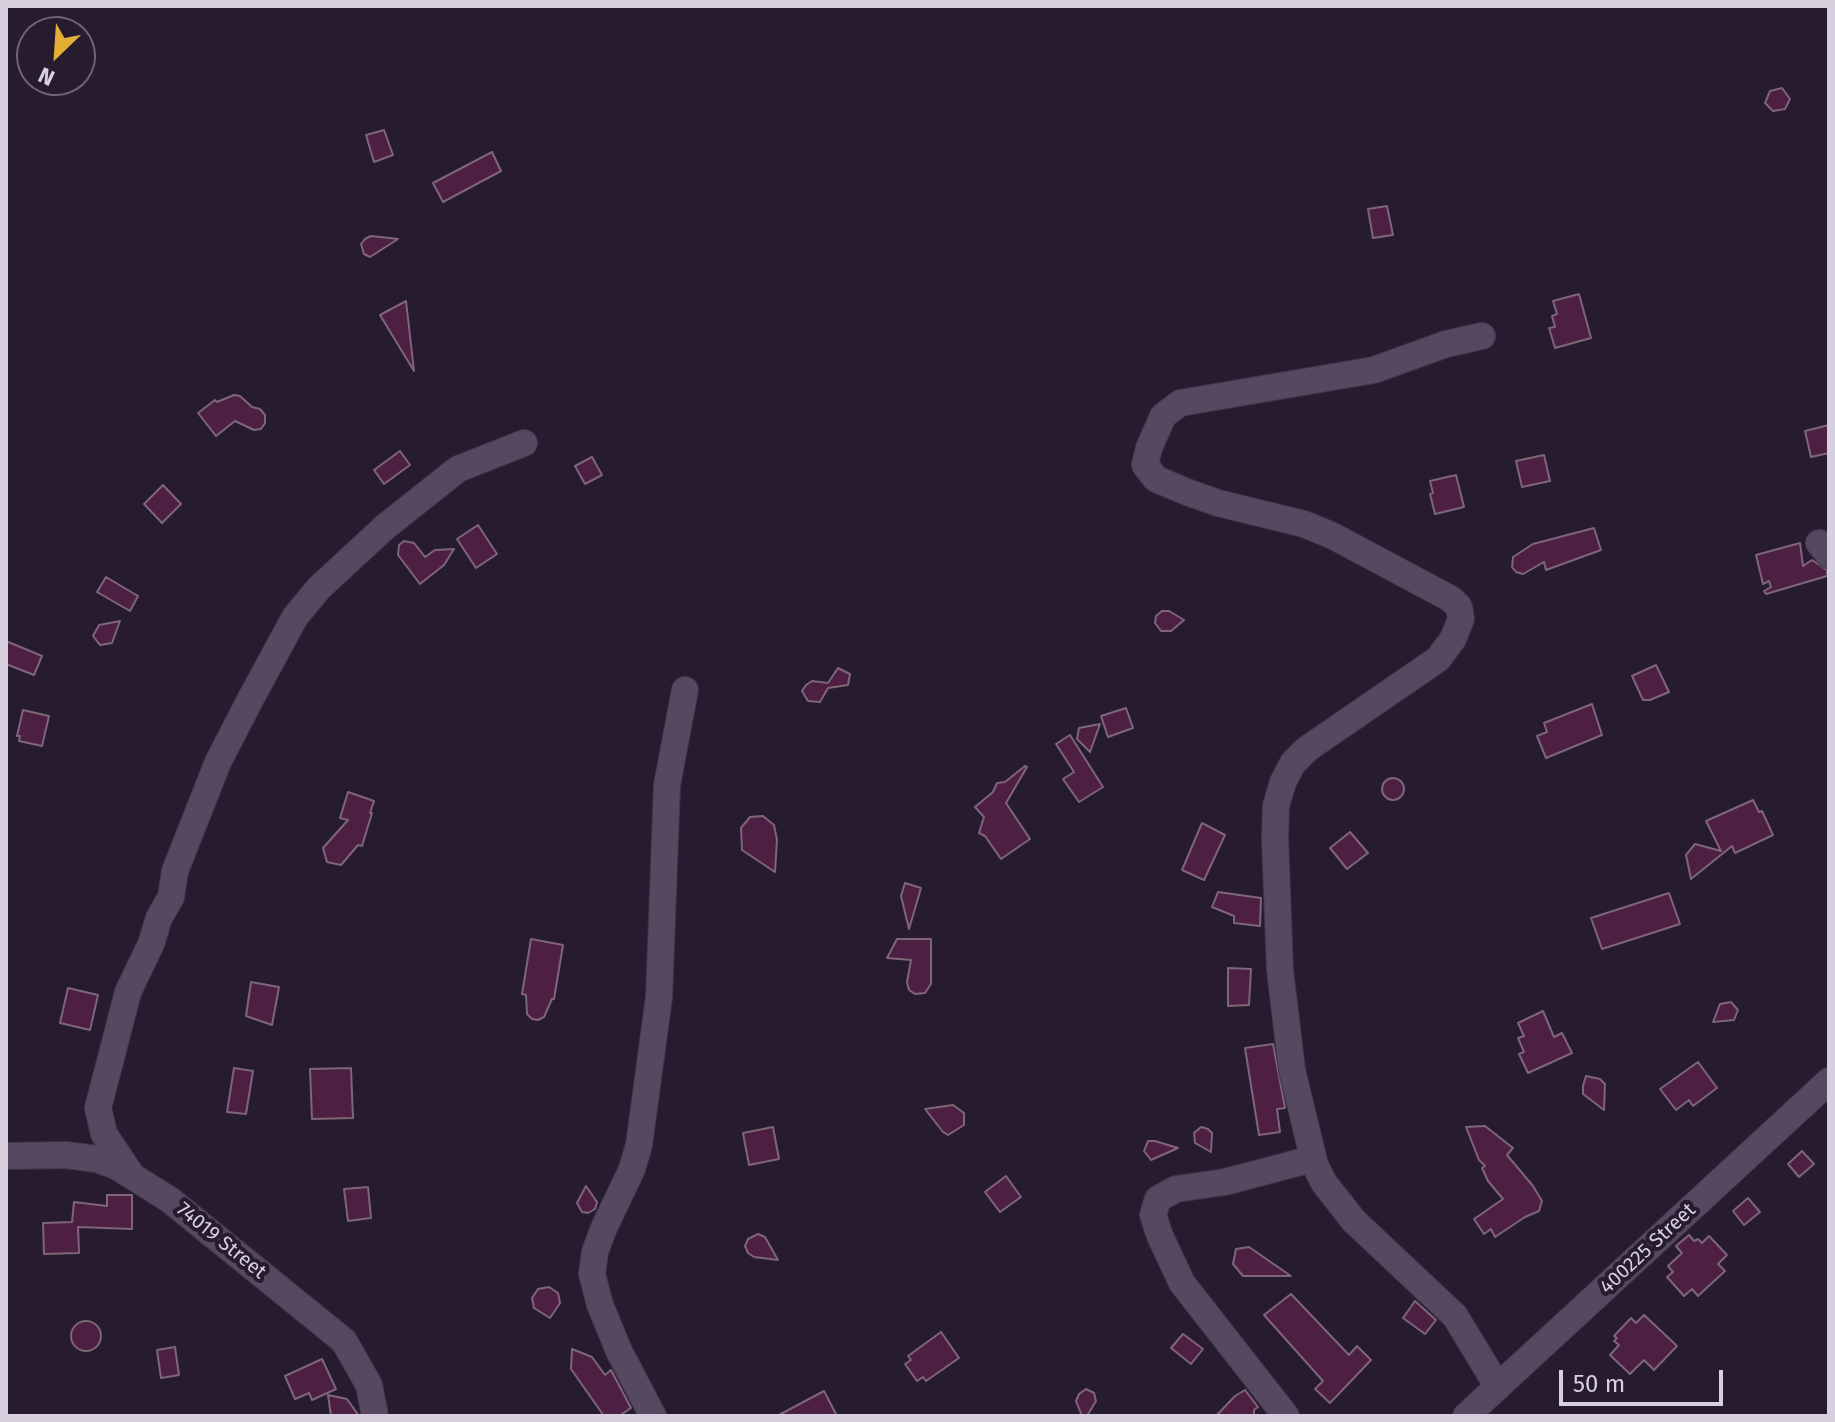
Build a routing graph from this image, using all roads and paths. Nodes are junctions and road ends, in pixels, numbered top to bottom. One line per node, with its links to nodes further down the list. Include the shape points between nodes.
1 (1482, 336): 6 (street, via 1374,370 1180,403 1163,416 1146,457 1146,469 1156,479 1333,536 1459,607 1461,619 1453,639 1438,659 1307,749 1293,763 1276,806 1280,970 1292,1070)
2 (524, 443): 7 (street, via 458,469 319,588 295,617 250,700 218,762 175,871 171,897 128,992 98,1108 104,1134)
3 (685, 690): 10 (street, via 667,785 659,997 639,1145 603,1230 592,1274 619,1351)
4 (1829, 1081): 8 (street, 400225 Street)
5 (6, 1156): 7 (street, 74019 Street, via 96,1159)
6 (1312, 1159): 8 (street, via 1354,1221 1455,1316); 11 (street, via 1176,1189 1158,1199 1153,1215 1182,1283)
7 (130, 1173): 9 (street, 74019 Street, via 344,1341 369,1385)
8 (1498, 1387): 12 (street, 400225 Street)
9 (375, 1416)
10 (653, 1416)
11 (1286, 1416)
12 (1466, 1416)

